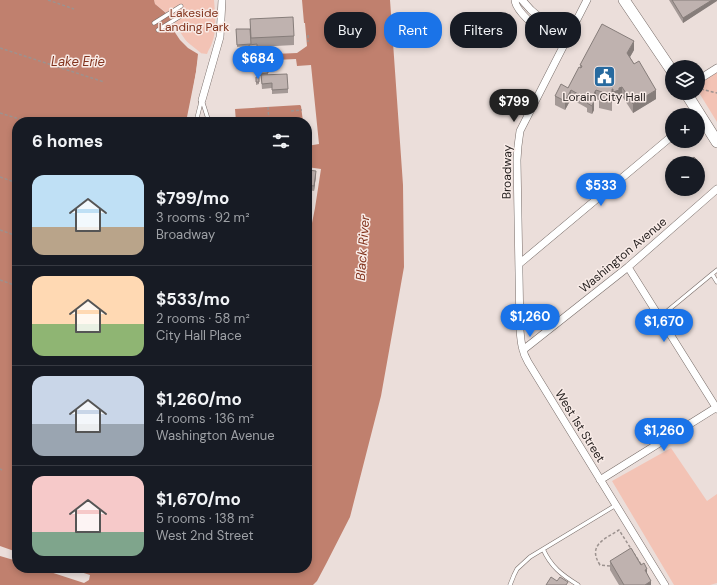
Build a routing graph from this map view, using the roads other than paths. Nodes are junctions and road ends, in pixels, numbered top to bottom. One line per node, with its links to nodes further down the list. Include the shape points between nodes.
1 (222, 0): 17 (street, via 220,37)
2 (515, 0): 10 (street)
3 (522, 0): 7 (street)
4 (587, 0): 8 (street, Broadway)
5 (624, 0): 14 (main road)
6 (181, 6): 11 (lane)
7 (533, 12)
8 (581, 12)
9 (184, 14): 12 (lane)
10 (525, 16)
11 (154, 23)
12 (158, 30)
13 (562, 48): 24 (street, Broadway, via 520,132 517,160)
14 (665, 61)
15 (717, 68): 16 (street)
16 (705, 76)
17 (202, 100): 18 (lane); 19 (lane)
18 (197, 117)
19 (207, 117)
20 (705, 125): 22 (main road)
21 (665, 142): 24 (street)
22 (717, 142)
23 (717, 189): 25 (street, Washington Avenue)
24 (519, 264): 30 (street, West 1st Street, via 520,330)
25 (628, 267): 29 (street); 30 (street, Washington Avenue)
26 (717, 270): 27 (lane)
27 (712, 274): 28 (lane); 29 (lane)
28 (717, 282)
29 (660, 317): 31 (street)
30 (523, 350): 32 (street, West 1st Street)
31 (717, 408): 32 (street)
32 (600, 480): 33 (street, West 1st Street)
33 (616, 505): 34 (lane); 37 (street, West 1st Street)
34 (543, 549): 35 (lane, via 522,563); 36 (lane, via 557,570)
35 (510, 585)
36 (578, 585)
37 (665, 585)

